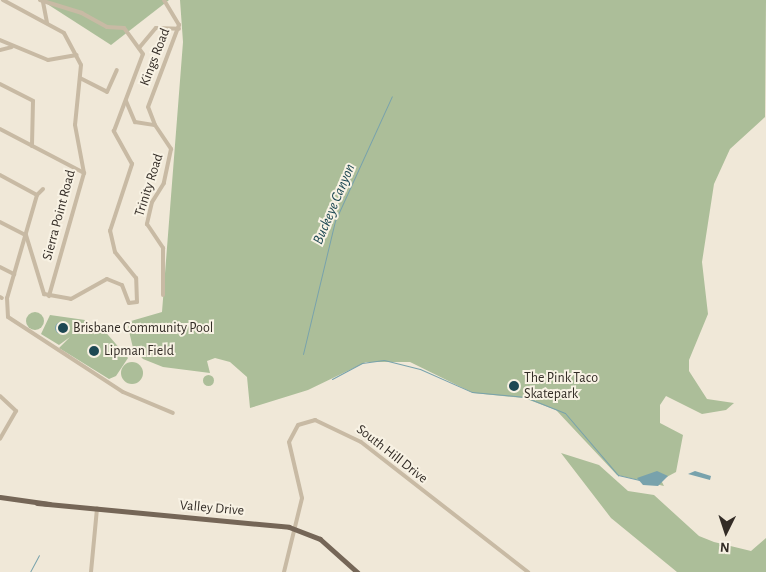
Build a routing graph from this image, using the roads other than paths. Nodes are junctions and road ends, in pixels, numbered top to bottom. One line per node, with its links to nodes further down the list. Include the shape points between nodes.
1 (3, 0): 4 (street, Sierra Point Road)
2 (164, 0): 5 (street, Kings Road)
3 (41, 1): 4 (street); 8 (street, via 82,13 107,27 124,28)
4 (47, 23): 10 (street, Sierra Point Road, via 66,35)
5 (179, 29): 8 (street, via 156,28); 17 (street, Kings Road, via 148,107)
6 (0, 40): 7 (street)
7 (13, 47): 9 (street); 10 (street, via 48,60)
8 (139, 48): 16 (street, via 143,59)
9 (0, 50)
10 (77, 55): 12 (street, Sierra Point Road)
11 (117, 70): 13 (street, via 107,92)
12 (80, 78): 13 (street); 15 (street, Sierra Point Road)
13 (85, 83): 15 (street)
14 (0, 84): 19 (street, via 32,100)
15 (78, 86): 20 (street, Sierra Point Road, via 75,129)
16 (126, 101): 17 (street, via 135,122); 30 (street, via 114,135 132,167 115,208 110,235 117,255 136,278 137,302 130,303 122,285 110,279 98,280 71,299)
17 (155, 125): 31 (street, Trinity Road, via 172,151 164,183 147,221 163,248)
18 (0, 129): 19 (street)
19 (32, 146): 20 (street)
20 (84, 173): 30 (street, Sierra Point Road)
21 (0, 176): 23 (street)
22 (43, 189): 23 (street)
23 (37, 195): 25 (street)
24 (0, 222): 25 (street)
25 (26, 235): 26 (street); 27 (street)
26 (22, 248): 27 (street); 29 (street)
27 (30, 248): 30 (street, via 40,290)
28 (0, 267): 29 (street)
29 (14, 274): 33 (street, via 5,306 12,322 123,392)
30 (49, 296)
31 (164, 296)
32 (0, 396): 34 (street, via 16,411)
33 (173, 413)
34 (0, 439)
35 (0, 497): 36 (main road, Valley Drive)
36 (97, 508): 37 (main road, Valley Drive); 38 (street)
37 (295, 529): 39 (street); 40 (main road, Valley Drive, via 320,539); 41 (street, South Hill Drive, via 302,495 289,442 298,425 320,421 361,442)
38 (91, 572)
39 (284, 572)
40 (357, 572)
41 (528, 572)

